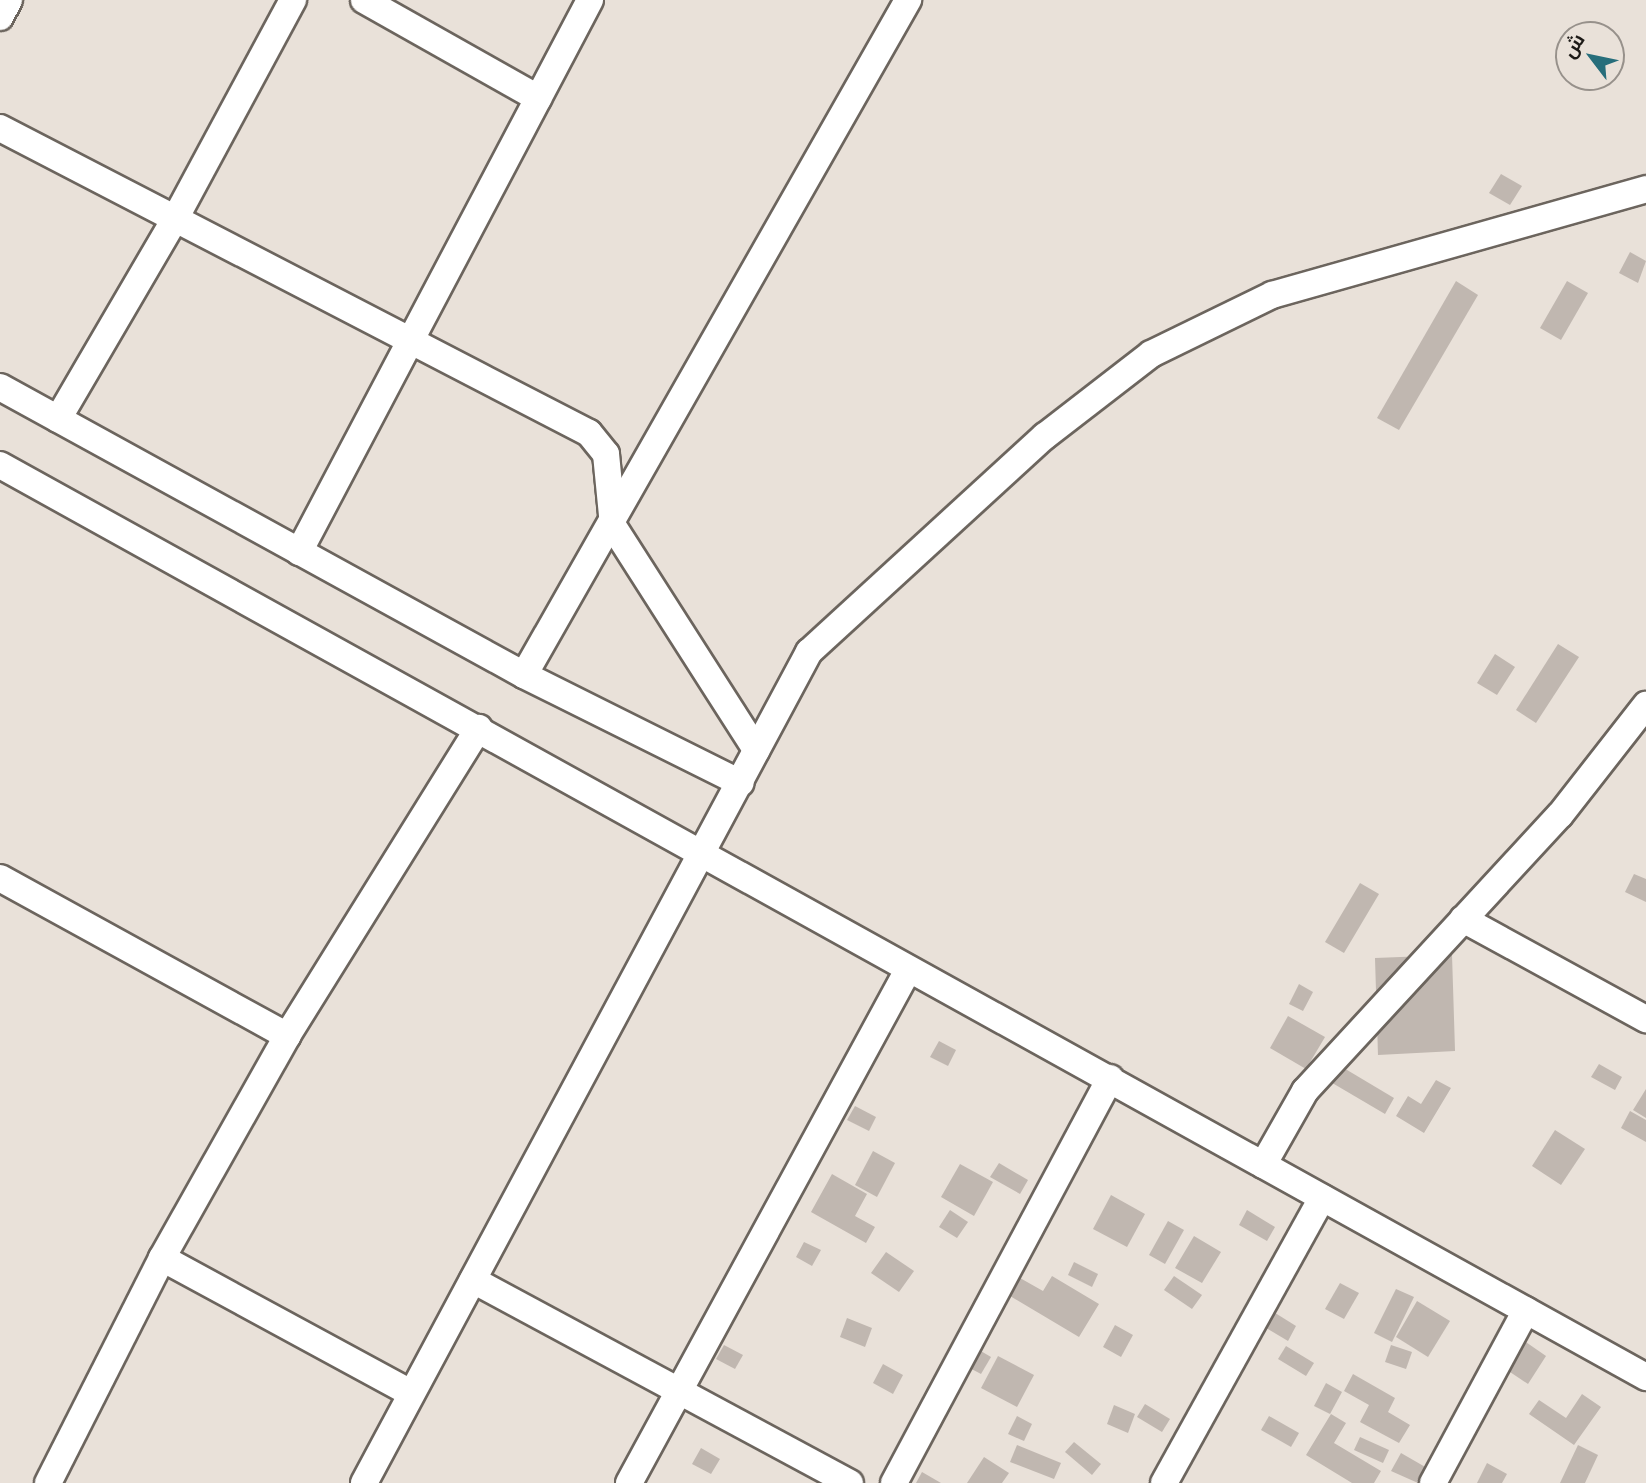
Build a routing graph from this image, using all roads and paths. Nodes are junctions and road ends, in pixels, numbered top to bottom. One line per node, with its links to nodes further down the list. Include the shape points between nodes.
1 (9, 0): 6 (street)
2 (293, 0): 10 (street)
3 (364, 0): 7 (street)
4 (590, 0): 7 (street)
5 (908, 0): 15 (street)
6 (0, 17)
7 (538, 98): 11 (street)
8 (0, 128): 10 (street)
9 (1646, 189): 20 (street, via 1272,295 1151,354 1045,436 809,652)
10 (175, 219): 11 (street); 13 (street)
11 (408, 340): 15 (street, via 600,442 610,472); 16 (street)
12 (0, 387): 13 (street)
13 (58, 419): 16 (street)
14 (0, 465): 19 (street)
15 (614, 526): 17 (street); 20 (street)
16 (299, 552): 17 (street)
17 (524, 675): 21 (street)
18 (1646, 705): 24 (street, via 1560,815)
19 (479, 728): 22 (street); 27 (street)
20 (756, 750): 21 (street)
21 (741, 783): 22 (street)
22 (704, 851): 25 (street); 32 (street)
23 (0, 878): 27 (street)
24 (1463, 919): 26 (street); 29 (street, via 1306,1091)
25 (908, 970): 28 (street); 35 (street)
26 (1646, 1019)
27 (287, 1036): 31 (street)
28 (1110, 1078): 29 (street); 41 (street)
29 (1263, 1165): 30 (street)
30 (1322, 1198): 33 (street); 42 (street)
31 (162, 1258): 36 (street); 37 (street)
32 (473, 1280): 35 (street); 36 (street)
33 (1526, 1310): 34 (street); 43 (street)
34 (1646, 1377)
35 (682, 1391): 39 (street); 40 (street)
36 (411, 1393): 38 (street)
37 (48, 1483)
38 (364, 1483)
39 (629, 1483)
40 (850, 1483)
41 (894, 1483)
42 (1164, 1483)
43 (1433, 1483)

